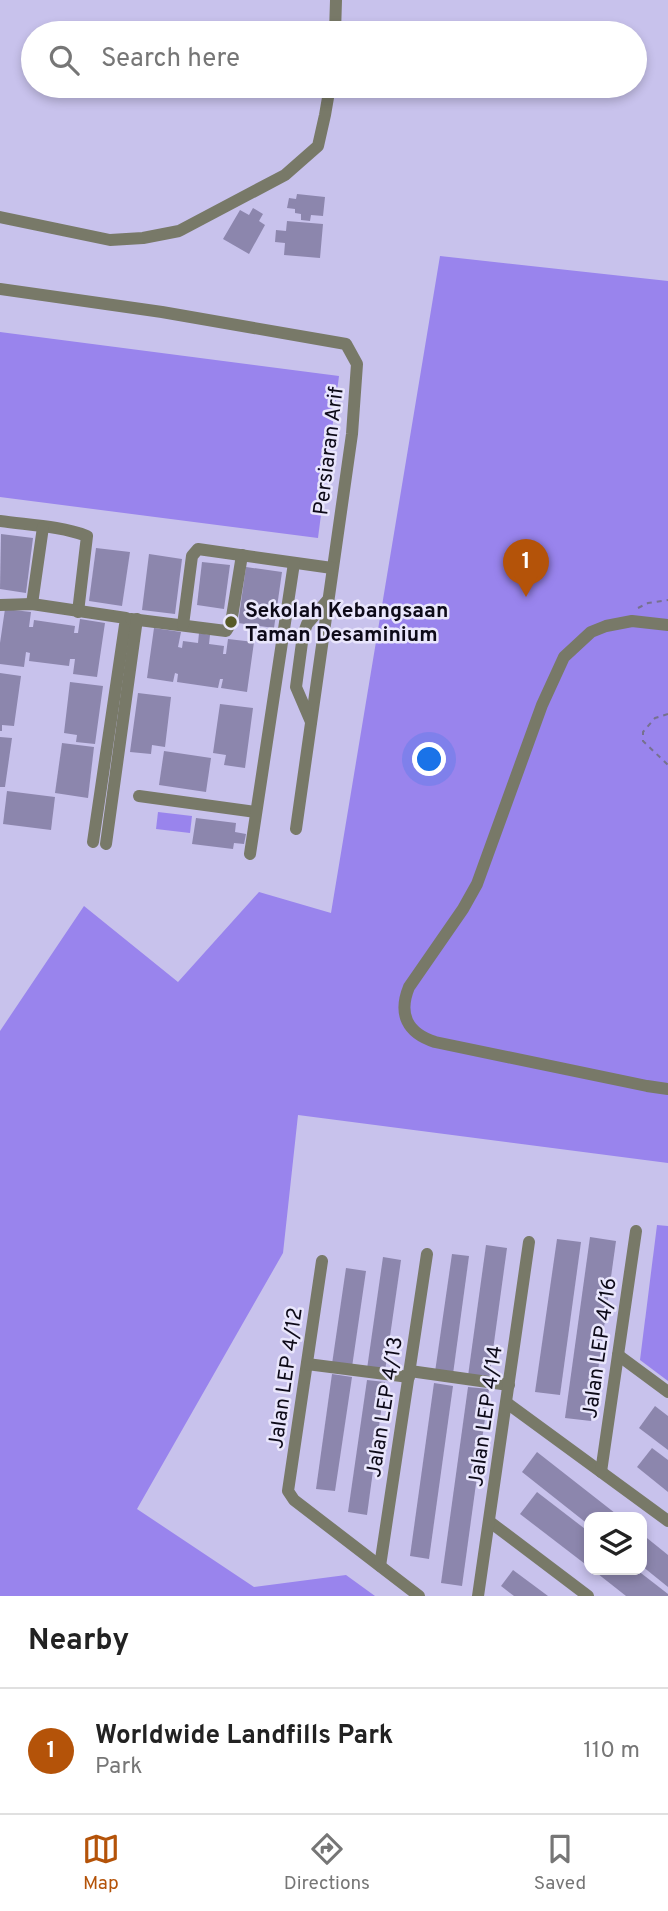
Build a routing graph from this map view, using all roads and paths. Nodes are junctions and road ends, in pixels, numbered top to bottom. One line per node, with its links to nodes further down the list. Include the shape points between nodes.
1 (336, 0): 2 (street)
2 (335, 21)
3 (328, 98): 4 (street, via 317,146 285,175 179,231 110,240)
4 (0, 217)
5 (0, 289): 10 (street, Persiaran Arif, via 346,344 357,364 352,434)
6 (0, 521): 7 (street)
7 (43, 527): 13 (street); 15 (street, via 87,536)
8 (242, 555): 9 (street); 18 (street, via 226,631); 18 (street, via 198,549 192,556)
9 (294, 563): 10 (street); 24 (street)
10 (332, 568): 12 (street, Persiaran Arif)
11 (668, 600): 17 (path, via 638,608)
12 (328, 601): 21 (street, Persiaran Arif); 21 (street, via 303,635 296,687)
13 (32, 604): 14 (street); 15 (street)
14 (0, 605)
15 (78, 612): 16 (street)
16 (131, 619): 18 (street); 26 (street)
17 (632, 621): 19 (street); 28 (street, via 591,632 564,657 477,884 413,980 404,1011 413,1030 435,1042)
18 (183, 625)
19 (668, 625)
20 (668, 714): 22 (path, via 655,718 643,732 643,741)
21 (311, 722): 25 (street, Persiaran Arif)
22 (668, 765)
23 (139, 796): 24 (street)
24 (256, 812): 27 (street)
25 (296, 829)
26 (100, 843)
27 (250, 855)
28 (668, 1089)
29 (636, 1231): 33 (street, Jalan LEP 4/16)
30 (529, 1242): 36 (street, Jalan LEP 4/14)
31 (427, 1254): 35 (street, Jalan LEP 4/13)
32 (322, 1261): 34 (street, Jalan LEP 4/12)
33 (618, 1355): 37 (street); 39 (street, Jalan LEP 4/16)
34 (307, 1364): 35 (street); 42 (street, Jalan LEP 4/12, via 288,1491)
35 (409, 1374): 36 (street); 42 (street, Jalan LEP 4/13)
36 (509, 1385): 38 (street, Jalan LEP 4/14)
37 (668, 1392)
38 (507, 1403): 39 (street); 41 (street, Jalan LEP 4/14)
39 (601, 1472): 40 (street)
40 (668, 1521)
41 (490, 1522): 44 (street, Jalan LEP 4/14); 45 (street)
42 (380, 1566): 43 (street)
43 (419, 1596)
44 (478, 1596)
45 (587, 1596)

